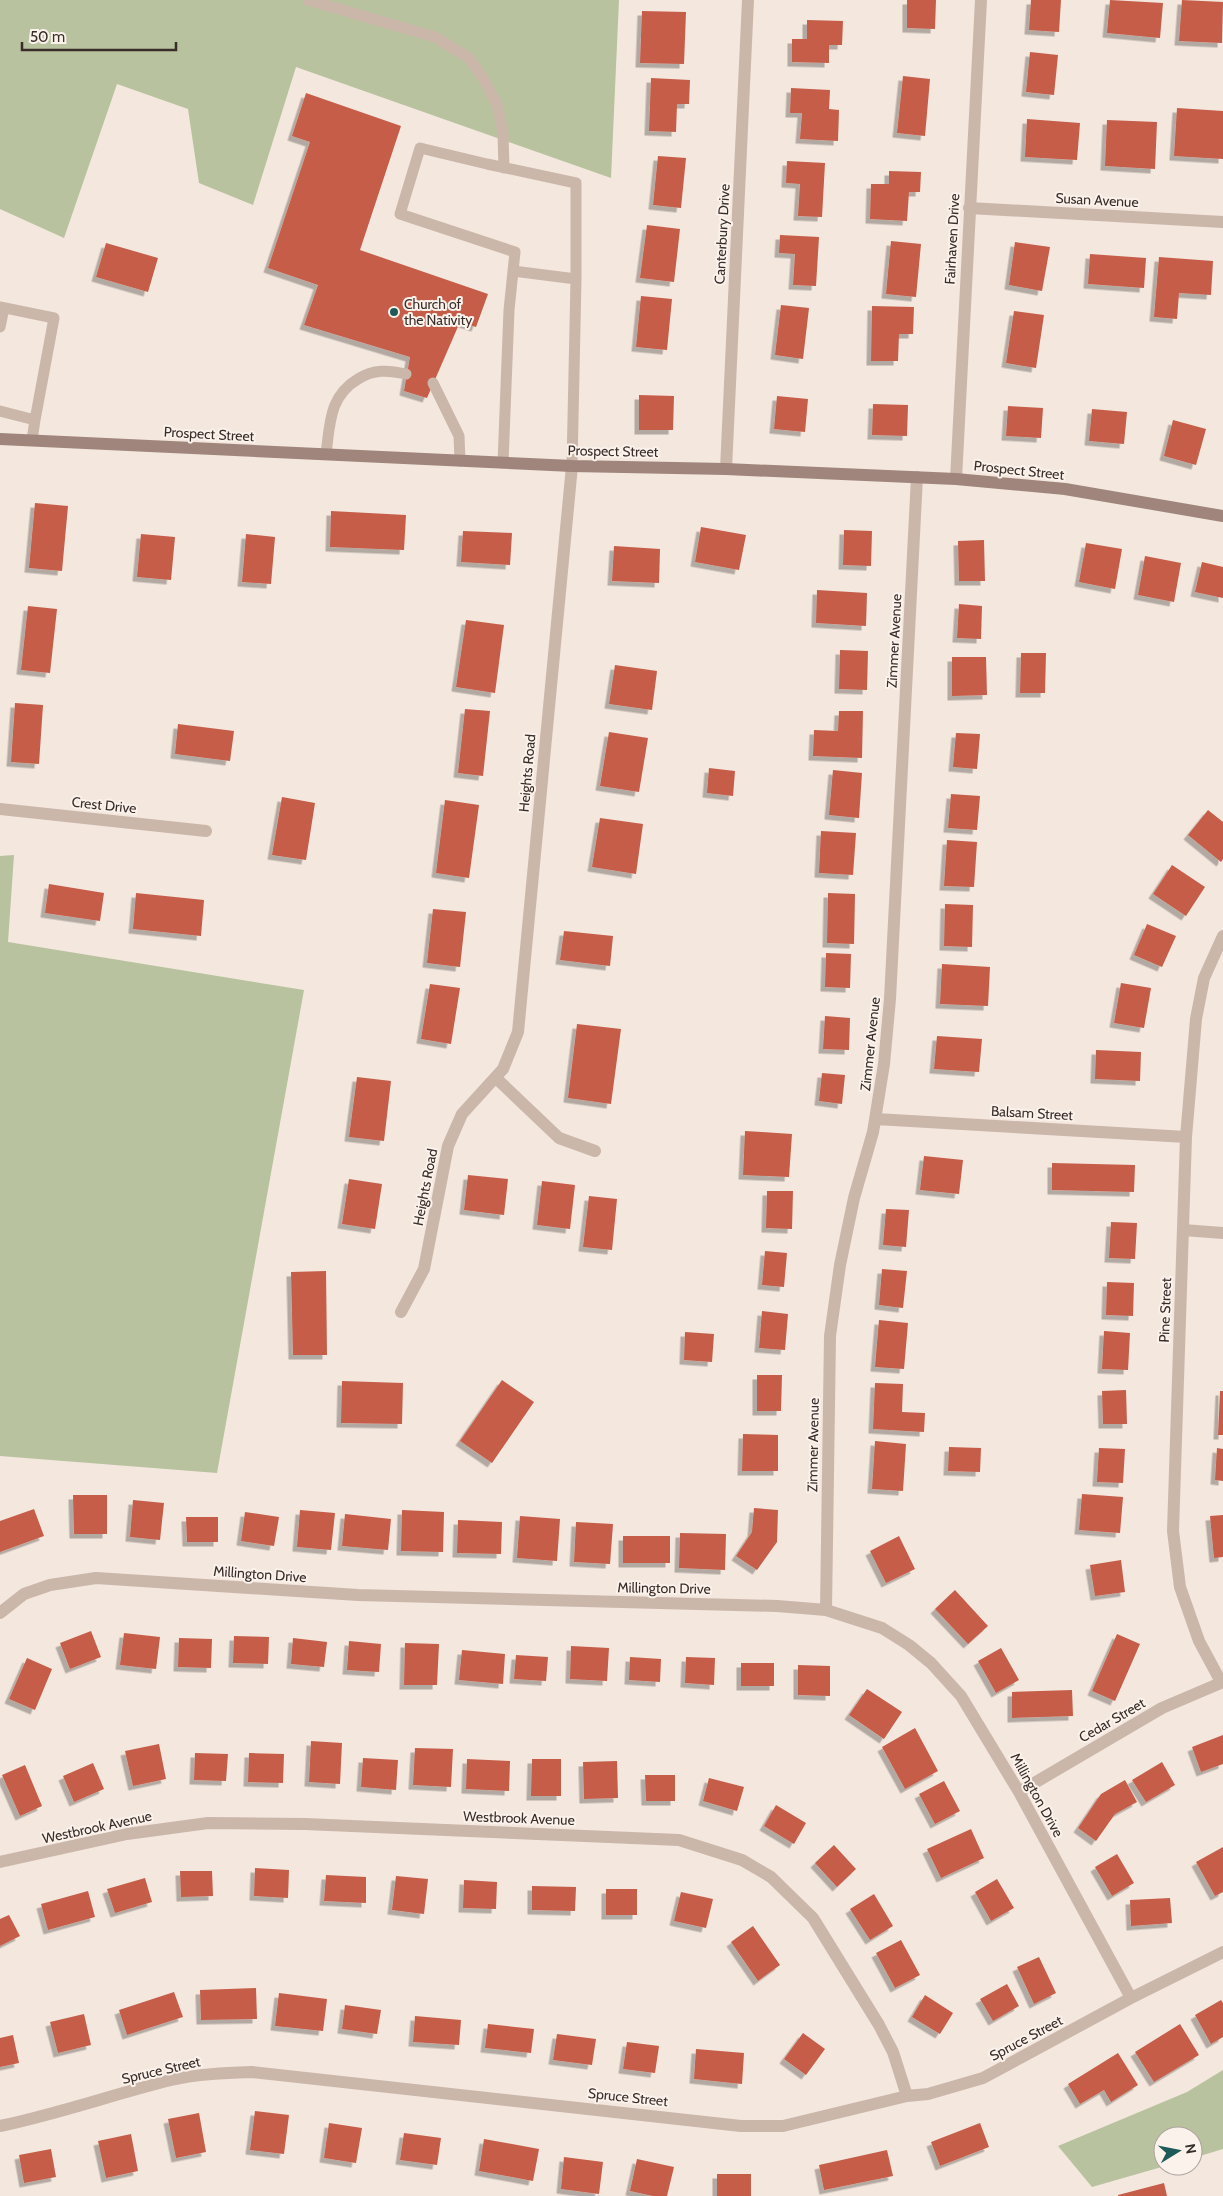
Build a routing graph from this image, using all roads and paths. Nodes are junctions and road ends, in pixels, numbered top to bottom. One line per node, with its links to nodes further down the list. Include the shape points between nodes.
1 (308, 0): 4 (lane, via 436,37 469,58 497,104 503,133)
2 (748, 0): 21 (street, Canterbury Drive)
3 (980, 0): 5 (street, Fairhaven Drive)
4 (504, 168): 7 (lane, via 420,148 400,214 514,252); 8 (lane, via 576,183)
5 (968, 208): 6 (street, Susan Avenue); 23 (street, Fairhaven Drive)
6 (1223, 222)
7 (513, 271): 8 (lane); 19 (lane)
8 (576, 279): 20 (lane)
9 (2, 307): 10 (lane); 14 (lane, via 54,318)
10 (0, 327)
11 (406, 374): 17 (lane, via 370,371 346,386 338,397 331,419)
12 (433, 383): 18 (lane, via 459,436)
13 (0, 411): 14 (lane)
14 (35, 420): 16 (lane)
15 (0, 439): 16 (main road, Prospect Street)
16 (32, 440): 17 (main road, Prospect Street)
17 (326, 454): 18 (main road, Prospect Street)
18 (460, 461): 19 (main road, Prospect Street)
19 (503, 462): 20 (main road, Prospect Street)
20 (572, 466): 21 (main road, Prospect Street); 28 (street, Heights Road, via 518,1032)
21 (726, 469): 22 (main road, Prospect Street)
22 (918, 477): 23 (main road, Prospect Street); 29 (street, Zimmer Avenue, via 890,1000)
23 (956, 479): 24 (main road, Prospect Street, via 1065,489)
24 (1223, 516)
25 (0, 809): 26 (street, Crest Drive)
26 (206, 831)
27 (1223, 936): 30 (street, Pine Street, via 1204,978 1196,1018)
28 (496, 1078): 31 (street, via 559,1138); 34 (street, Heights Road, via 462,1114 448,1146 424,1268)
29 (876, 1119): 30 (street, Balsam Street); 35 (street, Zimmer Avenue, via 854,1198 830,1336)
30 (1186, 1137): 32 (street, Pine Street)
31 (595, 1151)
32 (1183, 1230): 33 (street); 37 (street, Pine Street, via 1173,1531 1180,1586 1199,1641)
33 (1223, 1233)
34 (401, 1312)
35 (826, 1610): 36 (street, Millington Drive, via 358,1595 96,1578 24,1594); 38 (street, Millington Drive, via 882,1628 931,1664 961,1696)
36 (0, 1613)
37 (1222, 1682): 38 (street, Cedar Street, via 1162,1708)
38 (1019, 1792): 41 (street, Millington Drive)
39 (0, 1862): 42 (street, Westbrook Avenue, via 127,1834 208,1823 306,1824 679,1840 742,1860 771,1878 813,1918 893,2052)
40 (1223, 1952): 41 (street, Spruce Street)
41 (1131, 1998): 42 (street, Spruce Street, via 983,2078 928,2094)
42 (907, 2096): 43 (street, Spruce Street, via 783,2126 741,2126 252,2072 173,2080)
43 (0, 2126)

